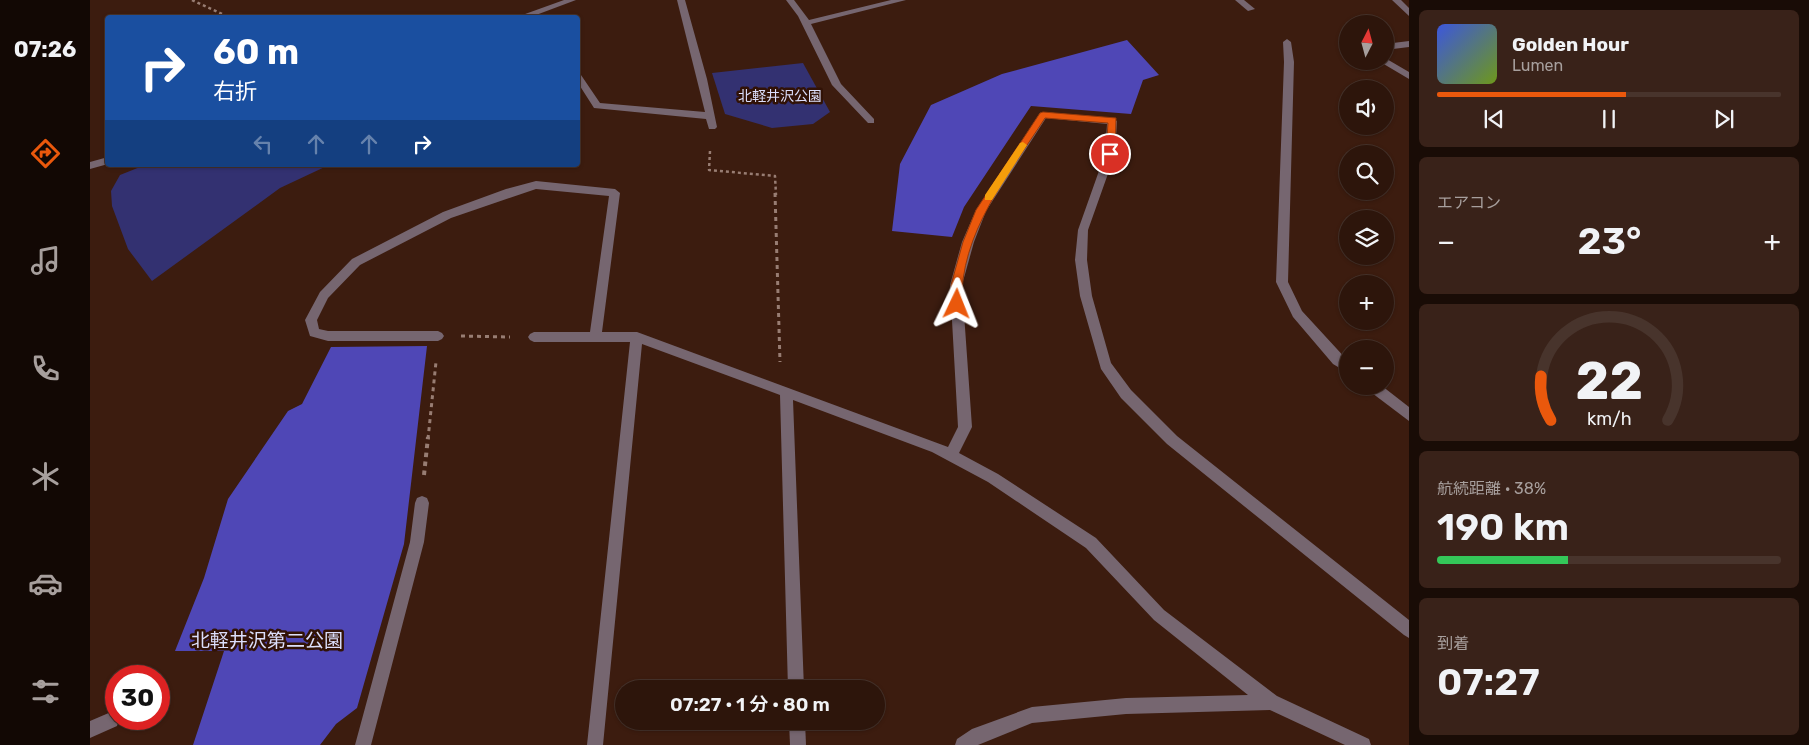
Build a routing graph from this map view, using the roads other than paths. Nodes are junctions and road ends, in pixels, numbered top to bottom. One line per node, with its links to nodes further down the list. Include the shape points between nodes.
1 (572, 0): 9 (street)
2 (681, 0): 17 (street)
3 (790, 0): 10 (street)
4 (902, 0): 10 (street)
5 (1239, 0): 7 (street)
6 (1396, 0): 8 (street)
7 (1251, 9)
8 (1409, 13)
9 (536, 15)
10 (806, 23): 18 (street, via 837,86)
11 (1287, 42): 26 (street, via 1290,62 1282,282 1297,314)
12 (1409, 44): 13 (street)
13 (1394, 46)
14 (1394, 67): 15 (street)
15 (1409, 76)
16 (580, 80): 17 (street, via 597,106)
17 (710, 116): 19 (street)
18 (872, 121)
19 (712, 127)
20 (105, 161): 21 (street)
21 (90, 166)
22 (438, 336): 24 (street, via 328,336 314,332 311,320 324,295 356,262 447,215 536,186 616,193)
23 (534, 337): 24 (street)
24 (595, 337): 25 (street)
25 (638, 337): 27 (street); 39 (street)
26 (1339, 361)
27 (783, 391): 30 (street); 33 (street)
28 (1383, 395): 29 (street)
29 (1409, 415)
30 (950, 456): 32 (street, via 965,427 956,285 980,210 1043,115 1112,120 1110,154 1083,230 1081,260 1086,296 1105,365 1126,394 1172,440); 34 (street, via 993,478 1091,543 1159,615)
31 (422, 503): 38 (street, via 417,542)
32 (1409, 630)
33 (796, 680)
34 (1271, 702): 41 (street, via 1126,706 1032,715 978,735); 42 (street)
35 (105, 723): 36 (street)
36 (90, 730)
37 (797, 730): 40 (street)
38 (363, 745)
39 (595, 745)
40 (798, 745)
41 (964, 745)
42 (1363, 745)

